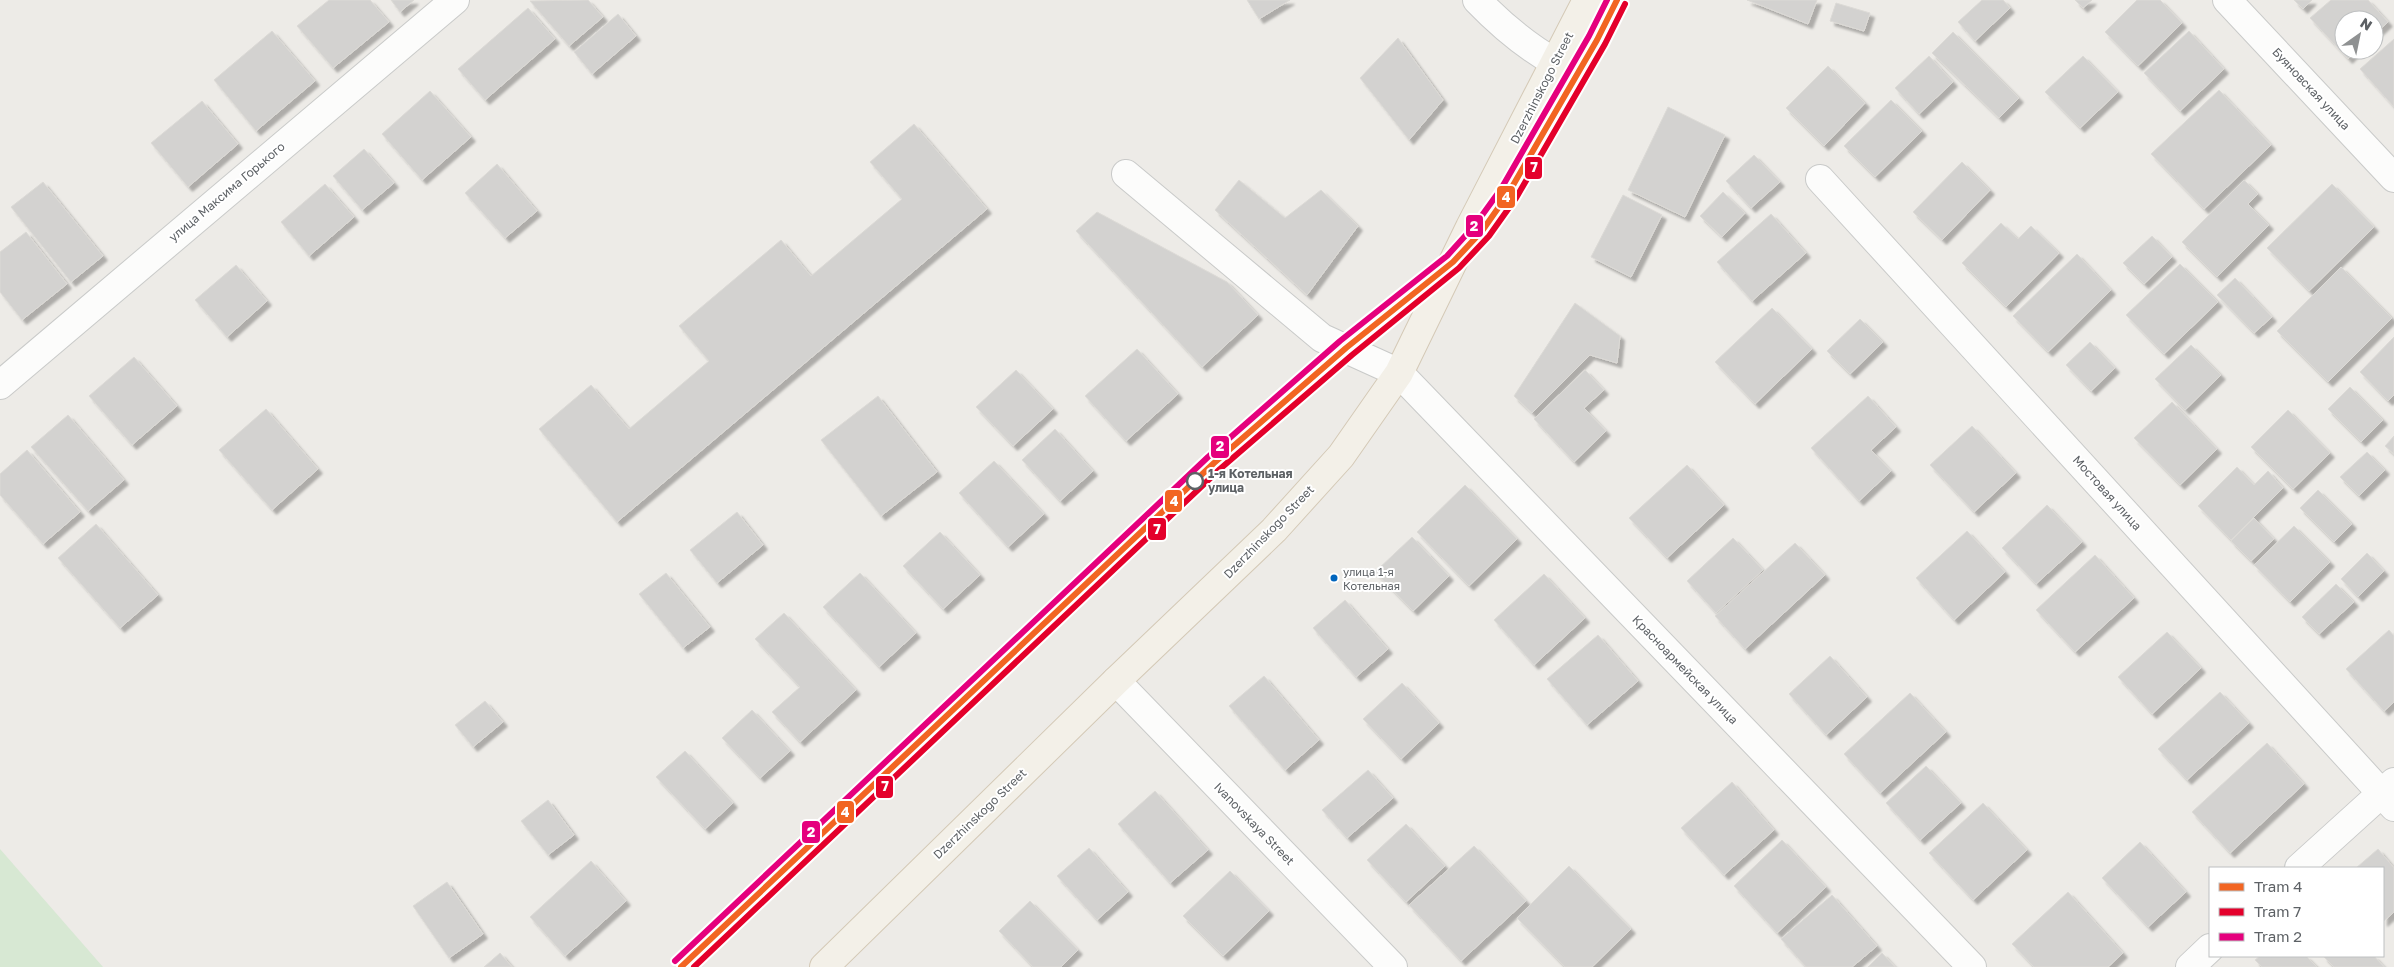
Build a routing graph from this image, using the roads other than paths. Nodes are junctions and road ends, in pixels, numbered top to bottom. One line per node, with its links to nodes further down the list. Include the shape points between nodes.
1 (455, 0): 10 (street, улица Максима Горького)
2 (1477, 0): 5 (street, via 1528,47)
3 (1587, 0): 5 (main road, Dzerzhinskogo Street)
4 (2227, 0): 7 (street, Буяновская улица)
5 (1556, 63): 9 (main road, Dzerzhinskogo Street, via 1470,227)
6 (1126, 174): 9 (street, via 1322,338)
7 (2394, 178)
8 (1820, 179): 12 (street, Мостовая улица)
9 (1399, 373): 11 (main road, Dzerzhinskogo Street, via 1341,456 1274,530); 17 (street, Красноармейская улица)
10 (0, 385)
11 (1116, 681): 15 (main road, Dzerzhinskogo Street); 16 (street, Ivanovskaya Street)
12 (2390, 794): 13 (street)
13 (2300, 867)
14 (2209, 949): 18 (street)
15 (824, 967)
16 (1393, 967)
17 (1972, 967)
18 (2190, 967)

